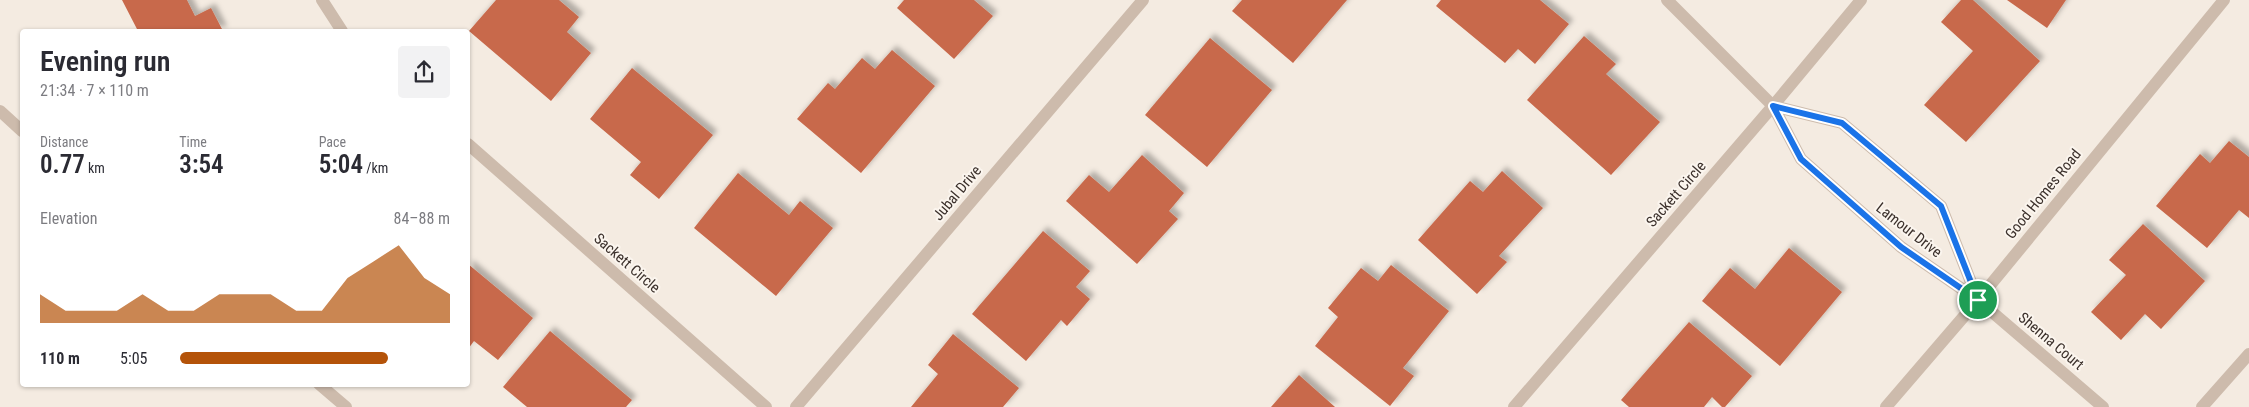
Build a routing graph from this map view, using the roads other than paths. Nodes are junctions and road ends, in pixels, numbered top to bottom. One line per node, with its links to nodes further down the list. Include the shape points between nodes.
1 (322, 0): 6 (street)
2 (1143, 0): 16 (street, Jubal Drive)
3 (1667, 0): 7 (street, Lamour Drive)
4 (1861, 0): 7 (street, Sackett Circle)
5 (2224, 0): 11 (street, Good Homes Road)
6 (341, 29)
7 (1773, 106): 11 (street, Lamour Drive, via 1801,159 1901,247); 11 (street, Lamour Drive, via 1842,123 1941,206); 17 (street, Sackett Circle)
8 (0, 112): 9 (street)
9 (20, 129)
10 (470, 146): 15 (street, Sackett Circle)
11 (1978, 300): 18 (street, Good Homes Road); 19 (street, Shenna Court)
12 (2249, 354): 20 (street)
13 (323, 387): 14 (street)
14 (346, 407)
15 (766, 407)
16 (796, 407)
17 (1514, 407)
18 (1886, 407)
19 (2103, 407)
20 (2202, 407)

